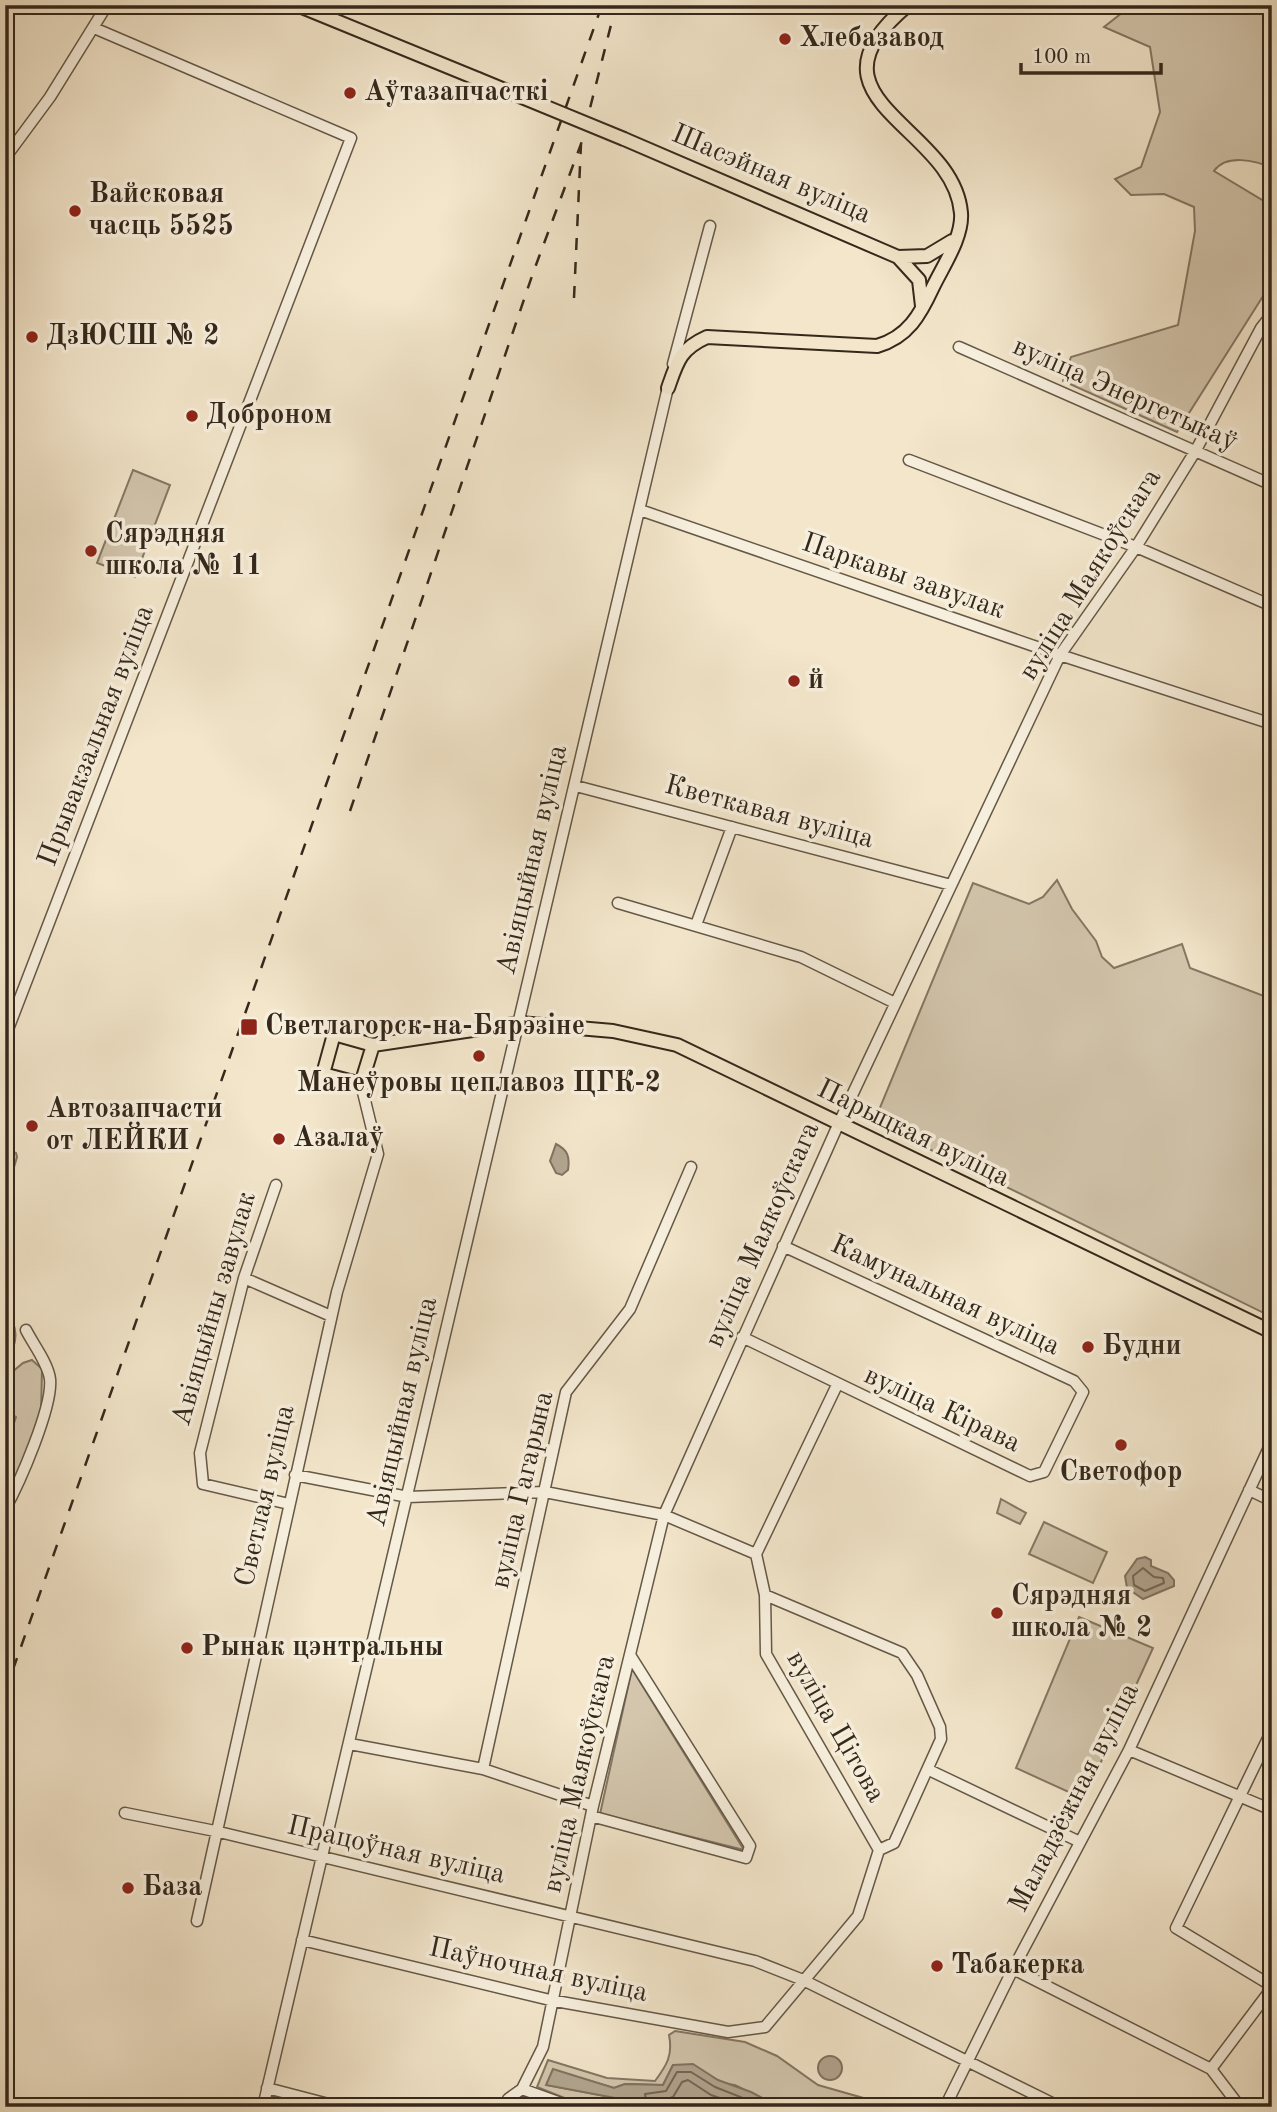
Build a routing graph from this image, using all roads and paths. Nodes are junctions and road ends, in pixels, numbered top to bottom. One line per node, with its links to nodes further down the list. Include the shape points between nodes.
1 (107, 5): 4 (street)
2 (297, 5): 8 (main road, Шасэйная вуліца, bridge)
3 (908, 5): 7 (main road, Авіяцыйная вуліца, via 874,38 867,61 868,81 958,194 961,216)
4 (94, 28): 5 (street); 30 (street, Прывакзальная вуліца, via 351,138)
5 (5, 158)
6 (710, 226): 14 (street)
7 (955, 239): 8 (main road, via 927,256); 9 (main road, Авіяцыйная вуліца)
8 (898, 257): 9 (main road, via 919,280)
9 (922, 310): 14 (main road, Авіяцыйная вуліца, via 903,335 877,346 707,337 690,345 677,362)
10 (1272, 314): 11 (street, вуліца Маякоўскага)
11 (1261, 328): 12 (street); 15 (street, вуліца Маякоўскага)
12 (1272, 333)
13 (960, 347): 15 (street, вуліца Энергетыкаў)
14 (668, 388): 18 (street, Авіяцыйная вуліца)
15 (1196, 450): 17 (street, вуліца Энергетыкаў); 19 (street, вуліца Маякоўскага)
16 (909, 460): 19 (street)
17 (1272, 485)
18 (640, 510): 21 (street, Паркавы завулак); 23 (street, Авіяцыйная вуліца)
19 (1136, 547): 20 (street); 21 (street, вуліца Маякоўскага)
20 (1272, 606)
21 (1060, 655): 22 (street, Паркавы завулак); 25 (street, вуліца Маякоўскага)
22 (1272, 724)
23 (576, 786): 24 (street, Кветкавая вуліца); 29 (street, Авіяцыйная вуліца)
24 (732, 827): 25 (street, Кветкавая вуліца); 27 (street)
25 (951, 885): 28 (street, вуліца Маякоўскага)
26 (618, 903): 27 (street)
27 (696, 925): 28 (street, via 801,957)
28 (895, 1003): 33 (street, вуліца Маякоўскага)
29 (520, 1023): 31 (main road); 33 (main road, Парыцкая вуліца, via 613,1031 677,1045); 48 (street, Авіяцыйная вуліца)
30 (5, 1037)
31 (373, 1045): 32 (main road, Светлая вуліца); 32 (main road, via 334,1034 323,1074)
32 (361, 1084): 38 (street, Светлая вуліца, via 377,1154)
33 (838, 1125): 36 (street, вуліца Маякоўскага); 40 (main road, Парыцкая вуліца)
34 (691, 1167): 47 (street, вуліца Гагарына, via 630,1309 566,1392)
35 (276, 1185): 37 (street, Авіяцыйны завулак)
36 (783, 1246): 41 (street, вуліца Маякоўскага); 43 (street, Камунальная вуліца, via 1074,1381)
37 (244, 1278): 38 (street); 50 (street, Авіяцыйны завулак, via 200,1453 203,1484)
38 (331, 1316): 45 (street, Светлая вуліца)
39 (26, 1330): 51 (street, via 50,1380 42,1421)
40 (1272, 1332)
41 (742, 1337): 42 (street, вуліца Кірава); 52 (street, вуліца Маякоўскага)
42 (837, 1385): 43 (street, вуліца Кірава, via 1030,1476 1044,1472); 53 (street)
43 (1083, 1392)
44 (1272, 1441): 46 (street, Маладзёжная вуліца)
45 (295, 1475): 48 (street); 50 (street, Светлая вуліца)
46 (1249, 1490): 49 (street); 58 (street, Маладзёжная вуліца)
47 (545, 1492): 48 (street); 52 (street); 59 (street, вуліца Гагарына)
48 (408, 1497): 57 (street, Авіяцыйная вуліца)
49 (1272, 1501)
50 (289, 1504): 65 (street, Светлая вуліца)
51 (5, 1509)
52 (664, 1516): 53 (street); 55 (street, вуліца Маякоўскага)
53 (756, 1554): 54 (street, вуліца Цітова)
54 (765, 1595): 60 (street, via 902,1653 940,1727 941,1739); 67 (street, вуліца Цітова, via 766,1654)
55 (630, 1655): 63 (street, вуліца Маякоўскага); 63 (street, via 750,1846 746,1858)
56 (1272, 1730): 61 (street)
57 (350, 1744): 59 (street); 68 (street, Авіяцыйная вуліца)
58 (1129, 1749): 61 (street); 66 (street, Маладзёжная вуліца)
59 (483, 1769): 63 (street)
60 (929, 1770): 66 (street); 67 (street, via 894,1843)
61 (1238, 1796): 62 (street); 74 (street, via 1176,1928)
62 (1272, 1810)
63 (592, 1811): 69 (street, вуліца Маякоўскага)
64 (125, 1813): 65 (street, Працоўная вуліца)
65 (215, 1831): 68 (street, Працоўная вуліца); 70 (street, Светлая вуліца)
66 (1080, 1842): 72 (street, Маладзёжная вуліца)
67 (879, 1850): 73 (street, via 858,1916)
68 (323, 1858): 69 (street, Працоўная вуліца); 71 (street, Авіяцыйная вуліца)
69 (570, 1916): 73 (street, Працоўная вуліца, via 755,1961); 75 (street, вуліца Маякоўскага)
70 (197, 1921)
71 (302, 1940): 75 (street, Паўночная вуліца); 78 (street, Авіяцыйная вуліца)
72 (1013, 1969): 76 (street, Маладзёжная вуліца); 77 (street)
73 (803, 1980): 75 (street, Паўночная вуліца, via 765,2027 727,2032); 76 (street, Працоўная вуліца)
74 (1272, 1987): 77 (street)
75 (550, 2000): 79 (street, вуліца Маякоўскага, via 542,2048)
76 (966, 2061): 80 (street, Маладзёжная вуліца); 86 (street, Працоўная вуліца)
77 (1211, 2069): 87 (street)
78 (267, 2088): 81 (street, Авіяцыйная вуліца); 82 (street)
79 (522, 2089): 83 (street, вуліца Маякоўскага, via 508,2099); 84 (street)
80 (950, 2102): 85 (street, Маладзёжная вуліца)
81 (263, 2107)
82 (340, 2107)
83 (506, 2107)
84 (572, 2107)
85 (945, 2107)
86 (1060, 2107)
87 (1240, 2107)

